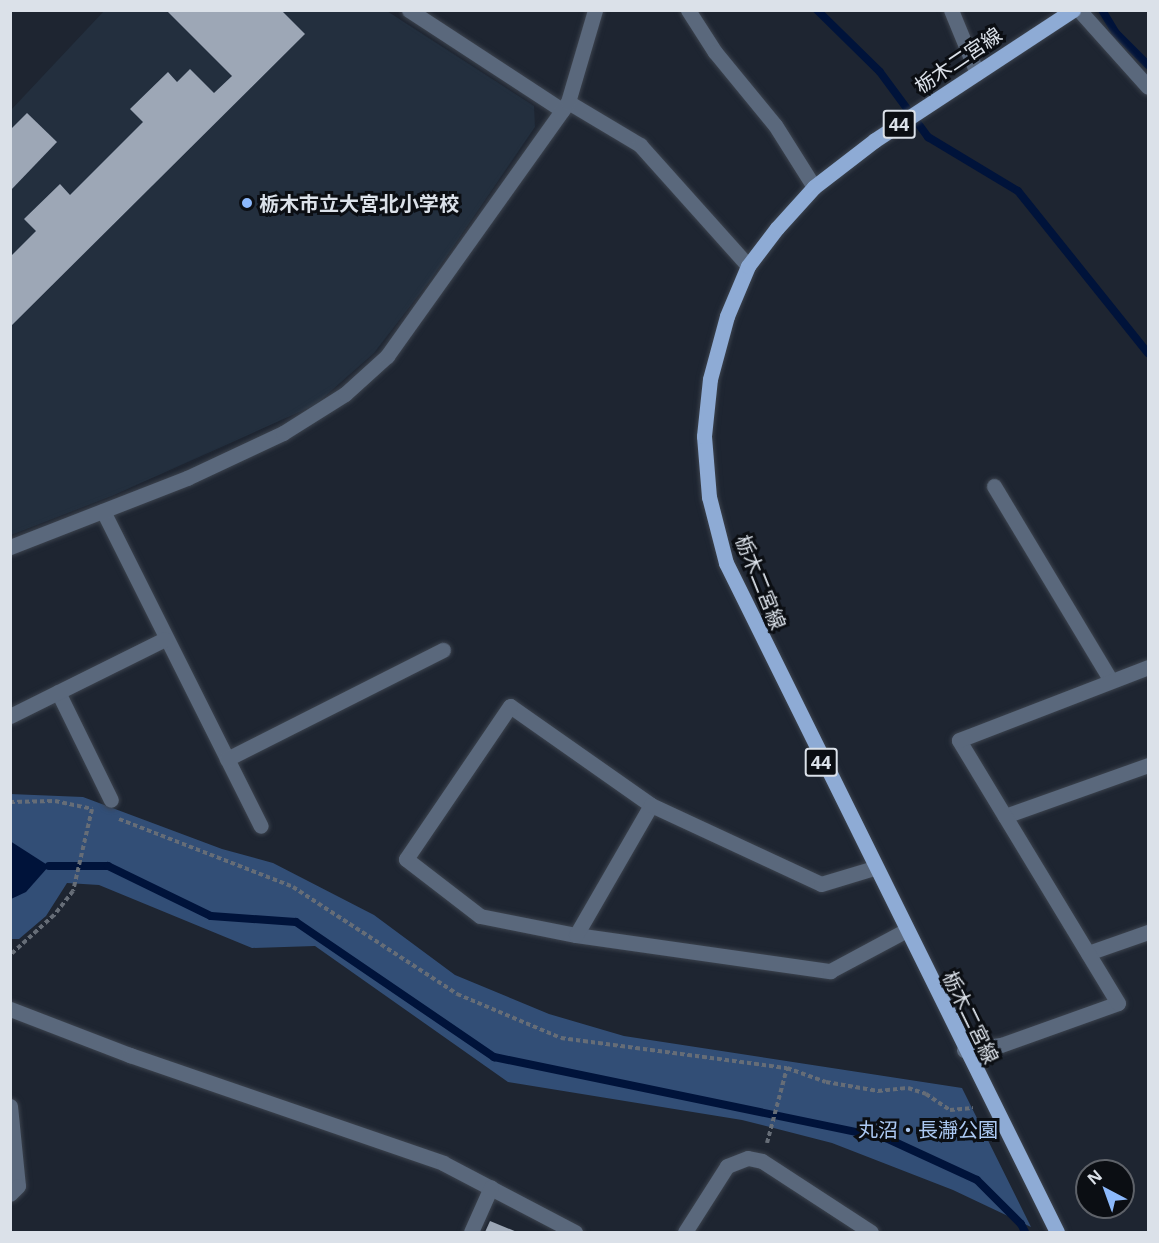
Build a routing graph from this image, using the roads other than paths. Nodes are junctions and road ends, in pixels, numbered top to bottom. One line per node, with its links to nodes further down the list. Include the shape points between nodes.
1 (409, 10): 9 (street)
2 (595, 10): 9 (street)
3 (688, 10): 10 (street, via 715,51 775,125)
4 (951, 10): 7 (street)
5 (1073, 10): 7 (main road, 栃木二宮線 / 44)
6 (1079, 10): 8 (street)
7 (977, 73): 10 (main road, 栃木二宮線 / 44, via 875,140)
8 (1149, 87)
9 (565, 106): 11 (street, via 640,145); 13 (street, via 393,348 345,394 283,433)
10 (814, 187): 11 (main road, 栃木二宮線 / 44)
11 (748, 266): 27 (main road, 栃木二宮線 / 44, via 727,316 710,379 704,436 709,497 726,563)
12 (993, 486): 18 (street)
13 (103, 511): 14 (street); 15 (street)
14 (10, 547)
15 (165, 639): 19 (street); 21 (street)
16 (443, 650): 21 (street)
17 (1149, 667): 18 (street)
18 (1111, 681): 25 (street, via 959,740)
19 (58, 692): 20 (street); 24 (street)
20 (10, 716)
21 (227, 759): 26 (street)
22 (1149, 765): 25 (street)
23 (651, 805): 27 (street, via 821,884); 30 (street); 30 (street, via 510,706 406,858 480,916)
24 (106, 806)
25 (1005, 816): 31 (street)
26 (261, 826)
27 (874, 868): 28 (main road, 栃木二宮線 / 44)
28 (905, 931): 30 (street, via 830,971); 33 (main road, 栃木二宮線 / 44)
29 (1149, 932): 31 (street)
30 (576, 935)
31 (1088, 953): 33 (street, via 1118,1003 1001,1045)
32 (10, 1009): 35 (street, via 130,1055 442,1163)
33 (964, 1050): 41 (main road, 栃木二宮線 / 44)
34 (10, 1106): 36 (street, via 18,1186)
35 (491, 1187): 38 (street); 39 (street)
36 (10, 1194)
37 (871, 1232): 40 (street, via 762,1161 748,1158 727,1166)
38 (471, 1233)
39 (575, 1233)
40 (685, 1233)
41 (1057, 1233)

